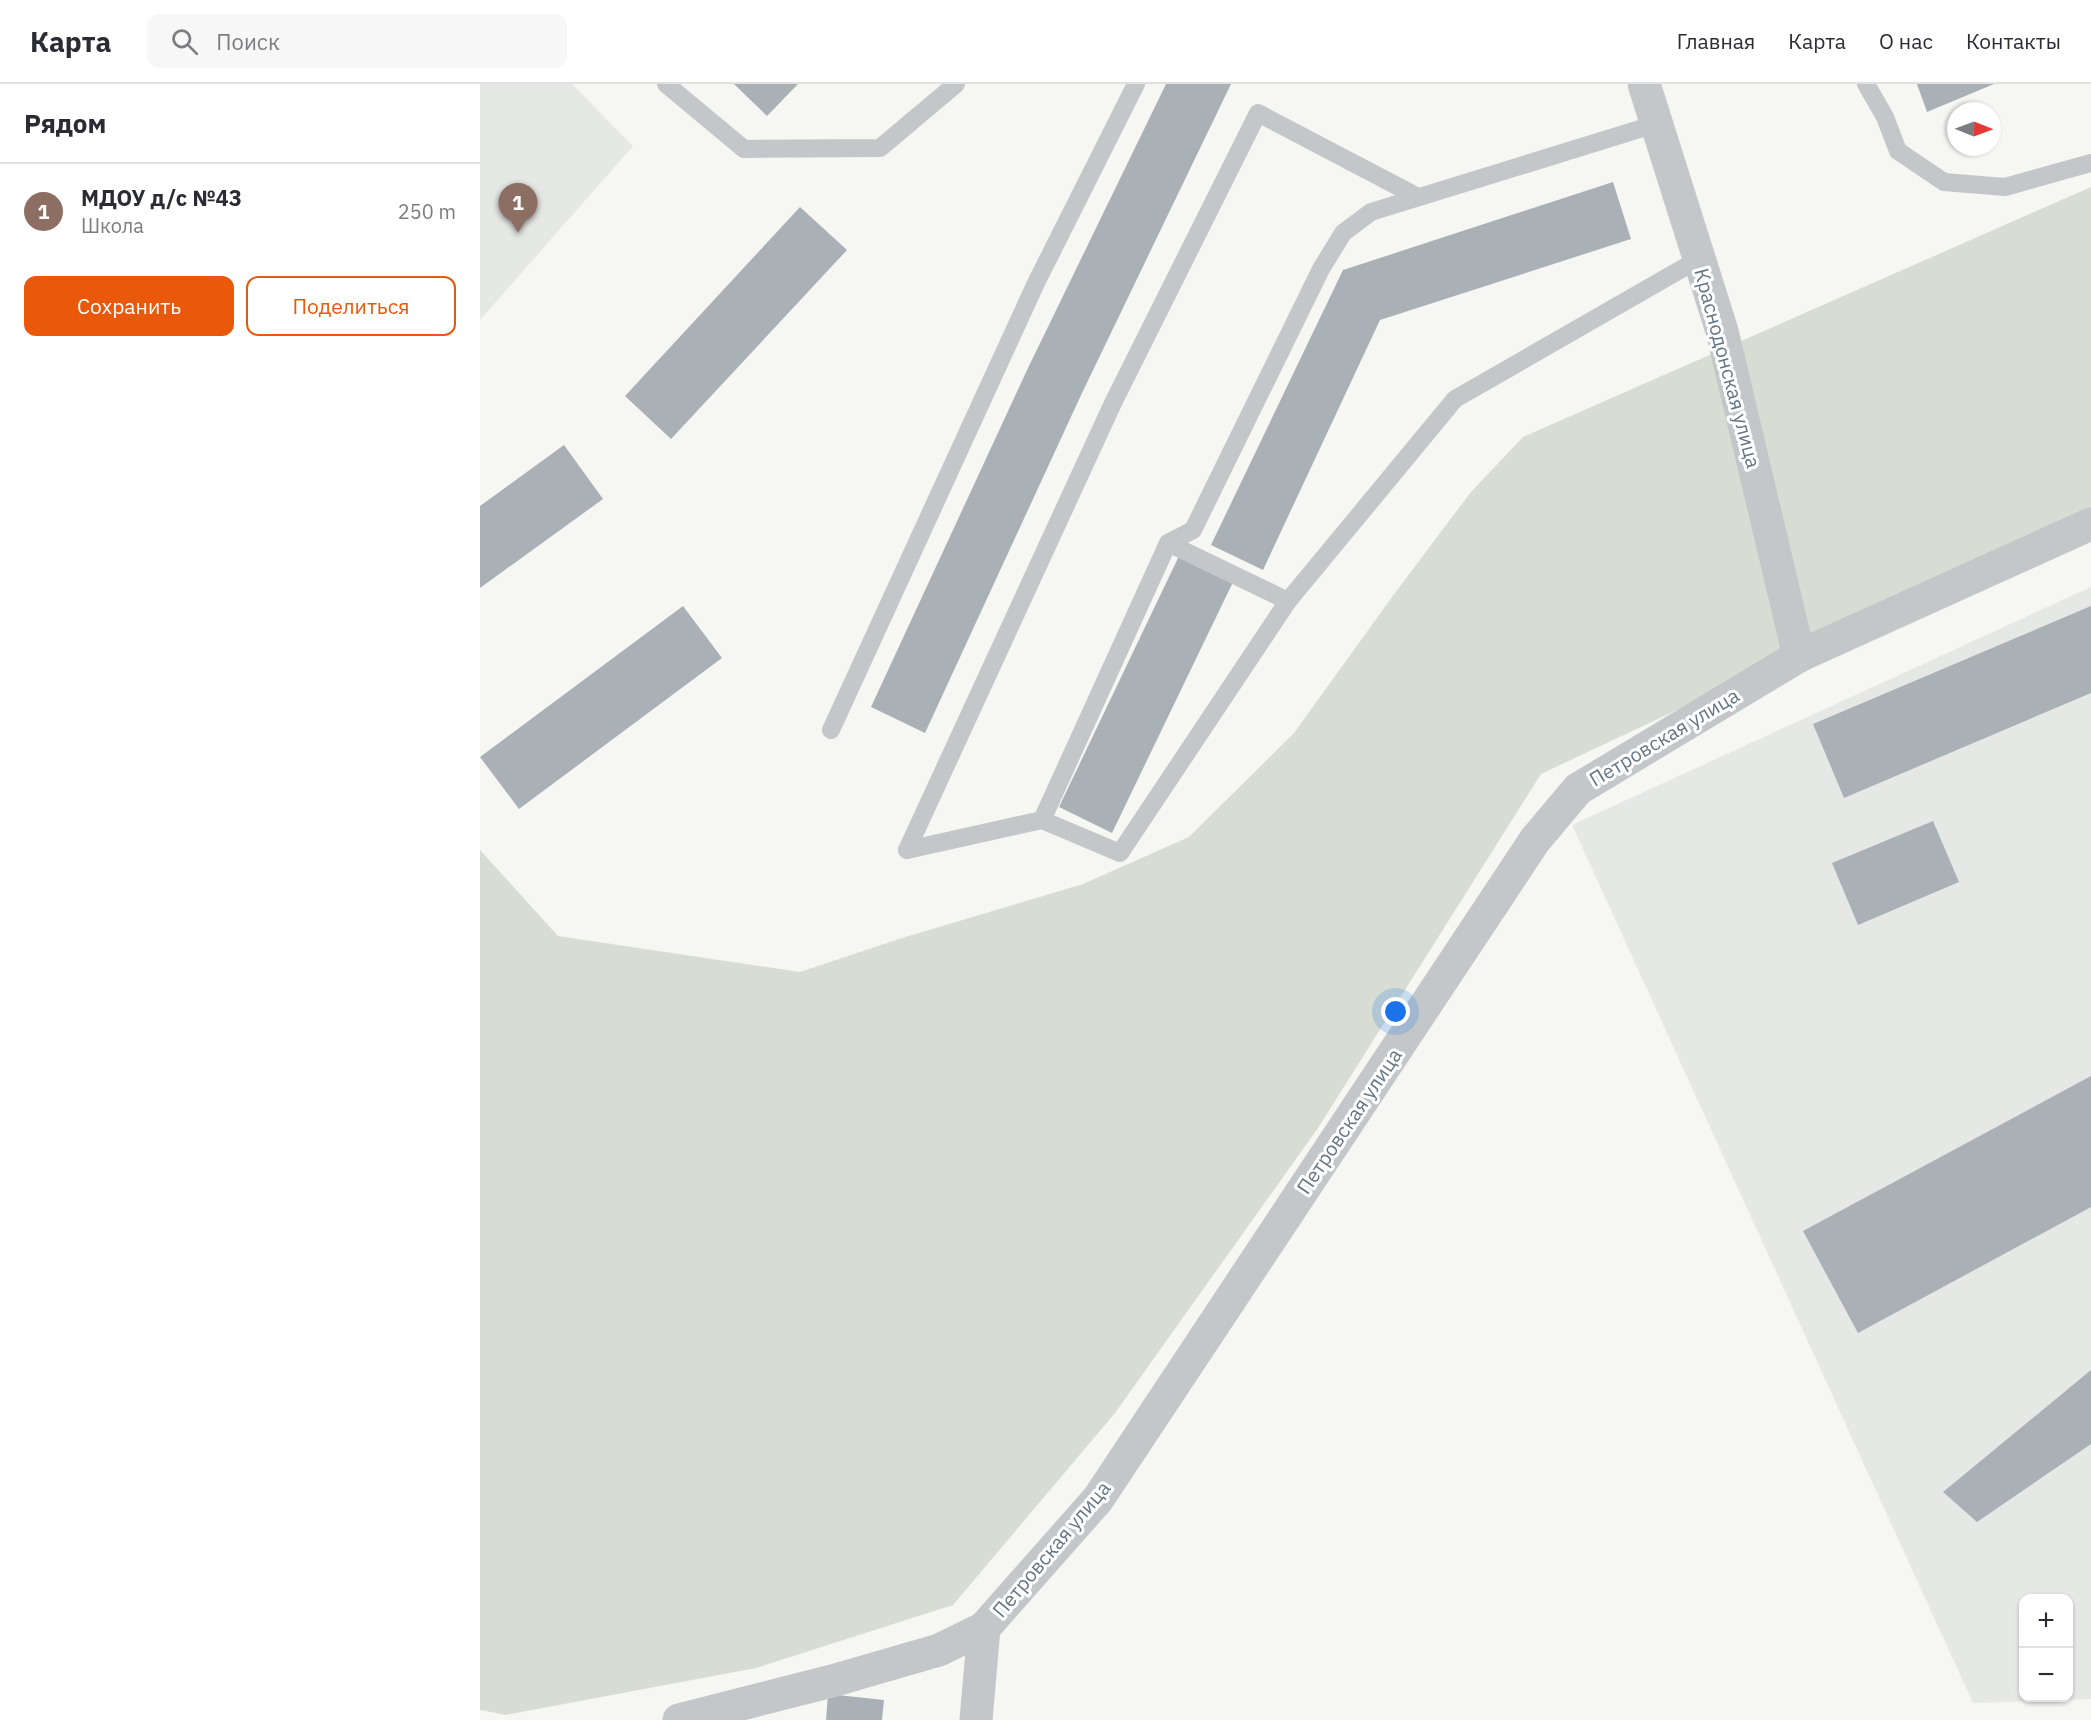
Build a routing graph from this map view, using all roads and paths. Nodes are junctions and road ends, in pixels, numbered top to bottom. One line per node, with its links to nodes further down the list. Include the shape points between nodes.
1 (666, 84): 2 (lane, via 744,149 880,148)
2 (956, 84)
3 (1136, 84): 14 (lane, via 1036,283)
4 (1644, 84): 6 (street, Краснодонская улица)
5 (1866, 84): 7 (lane, via 1898,151 1944,182 2005,187)
6 (1656, 124): 8 (lane); 9 (street, Краснодонская улица)
7 (2091, 163)
8 (1418, 197): 11 (lane, via 1371,212 1343,233 1321,269 1193,530); 15 (lane, via 1258,113 1113,403 907,850)
9 (1699, 259): 12 (lane, via 1455,399); 13 (street, Краснодонская улица, via 1722,331)
10 (2091, 524): 13 (street, Петровская улица)
11 (1168, 543): 12 (lane); 15 (lane)
12 (1288, 601): 15 (lane, via 1120,853)
13 (1799, 656): 16 (street, Петровская улица, via 1578,789 1535,840 1098,1499)
14 (831, 730)
15 (1042, 820)
16 (984, 1628): 17 (street, Петровская улица, via 939,1650); 18 (street)
17 (679, 1720)
18 (976, 1720)

